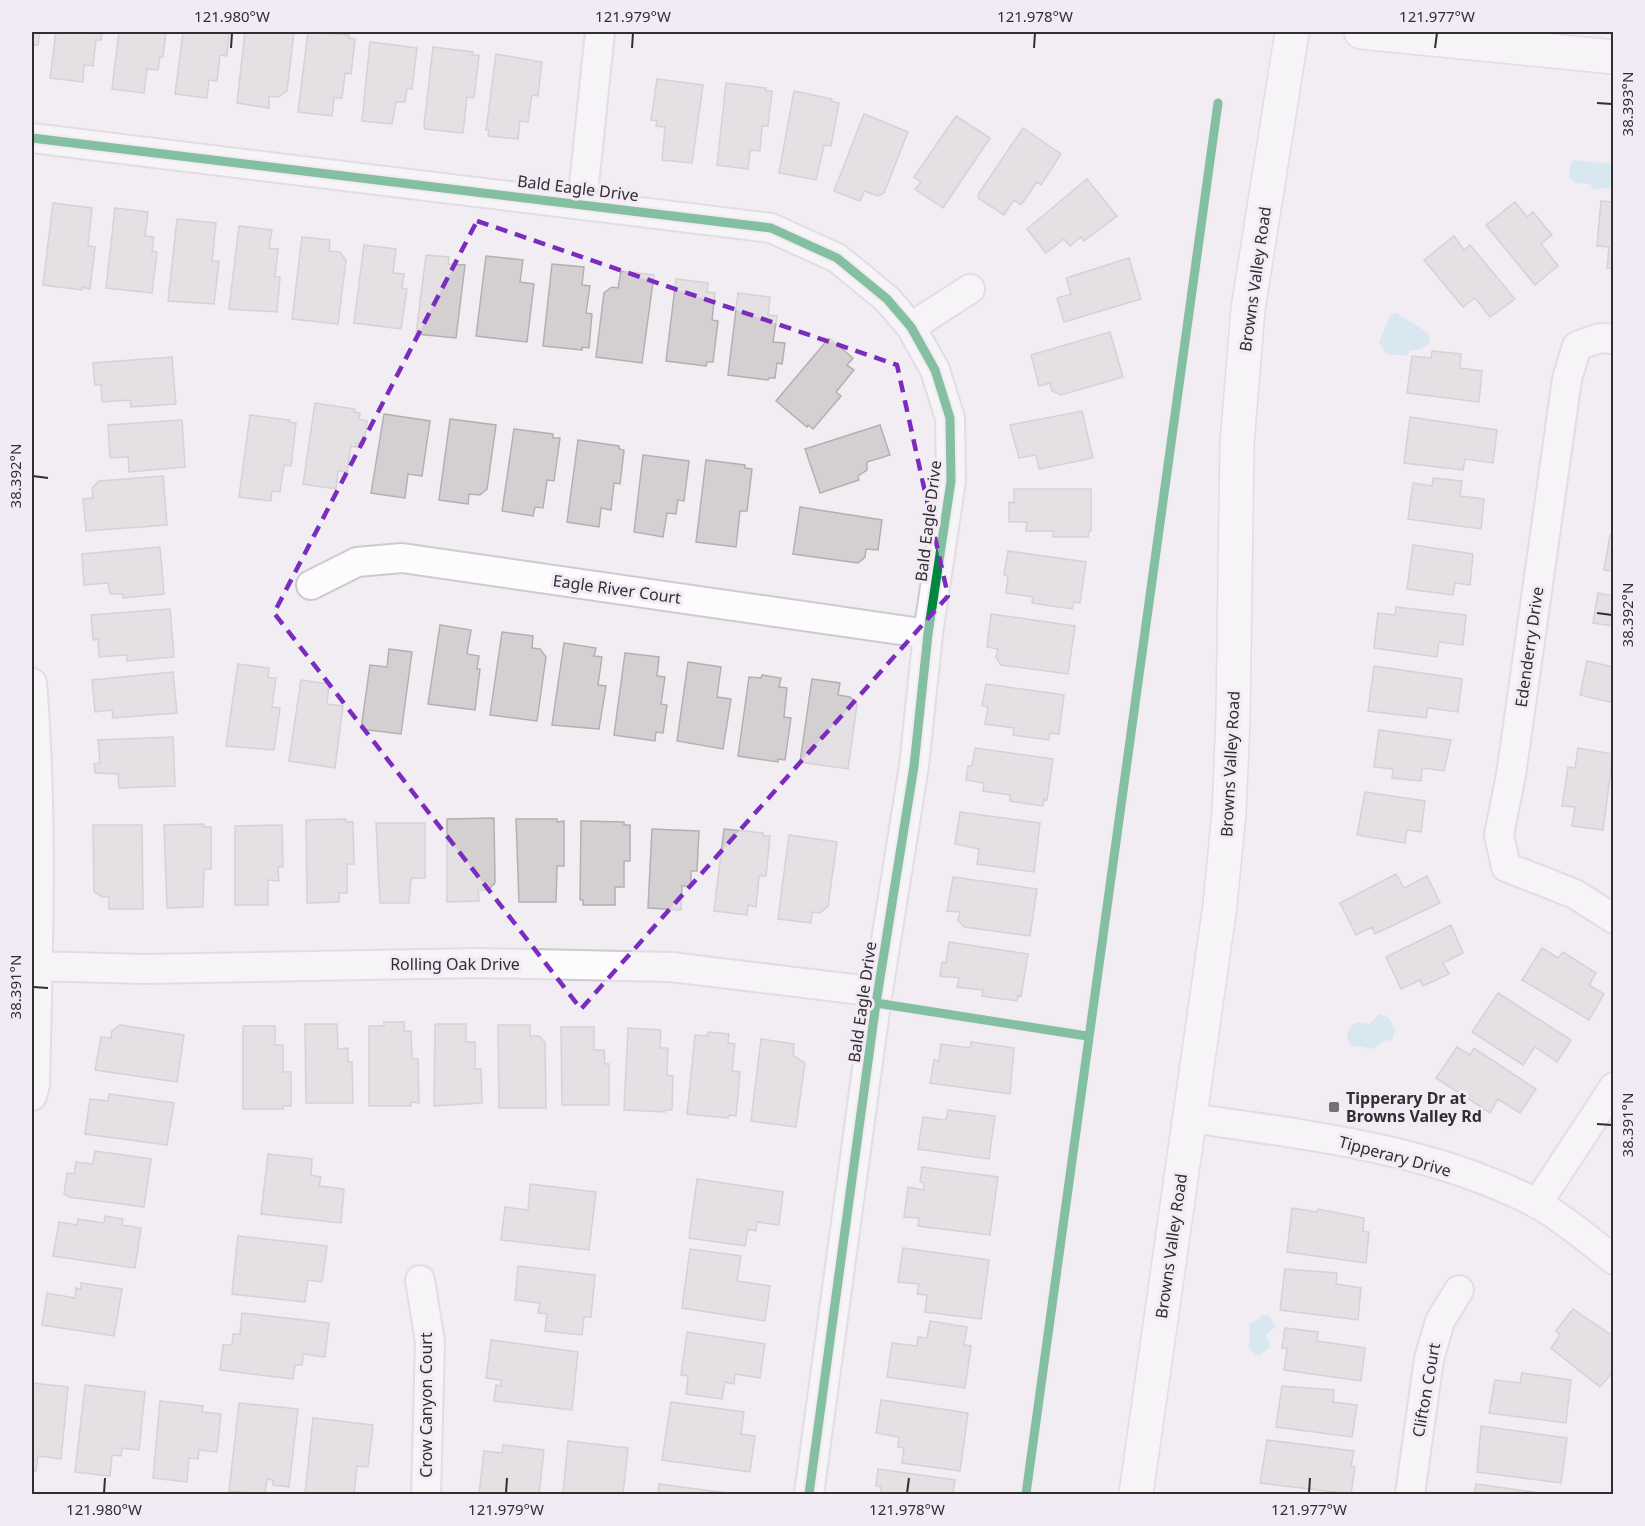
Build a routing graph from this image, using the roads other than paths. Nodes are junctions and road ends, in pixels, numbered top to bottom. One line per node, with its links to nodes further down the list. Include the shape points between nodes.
1 (600, 32): 6 (street)
2 (1292, 32): 18 (main road, Browns Valley Road, via 1248,309 1237,442 1229,812)
3 (1361, 32): 4 (main road)
4 (1614, 57)
5 (32, 138): 6 (street, Bald Eagle Drive)
6 (582, 204): 8 (street, Bald Eagle Drive, via 771,228 837,258 887,299)
7 (970, 289): 8 (street)
8 (911, 327): 11 (street, Bald Eagle Drive, via 935,370 950,418 951,481)
9 (1614, 339): 13 (street, Edenderry Drive, via 1600,338 1577,346 1567,379 1511,775 1499,835 1506,867 1575,894)
10 (311, 585): 11 (street, Eagle River Court, via 357,562 402,558)
11 (928, 634): 15 (street, Bald Eagle Drive, via 914,766)
12 (32, 683): 14 (street)
13 (1614, 919)
14 (35, 966): 15 (street, Rolling Oak Drive, via 146,969 479,963 671,967); 17 (street)
15 (878, 992): 24 (street, Bald Eagle Drive)
16 (1614, 1087): 19 (street)
17 (32, 1096)
18 (1190, 1118): 19 (street, Tipperary Drive, via 1332,1139 1401,1154); 25 (main road, Browns Valley Road)
19 (1537, 1203): 20 (street, Tipperary Drive)
20 (1614, 1260)
21 (420, 1280): 23 (street, Crow Canyon Court, via 430,1342)
22 (1459, 1290): 26 (street, Clifton Court, via 1440,1321 1429,1359)
23 (426, 1494)
24 (809, 1494)
25 (1136, 1494)
26 (1410, 1494)

